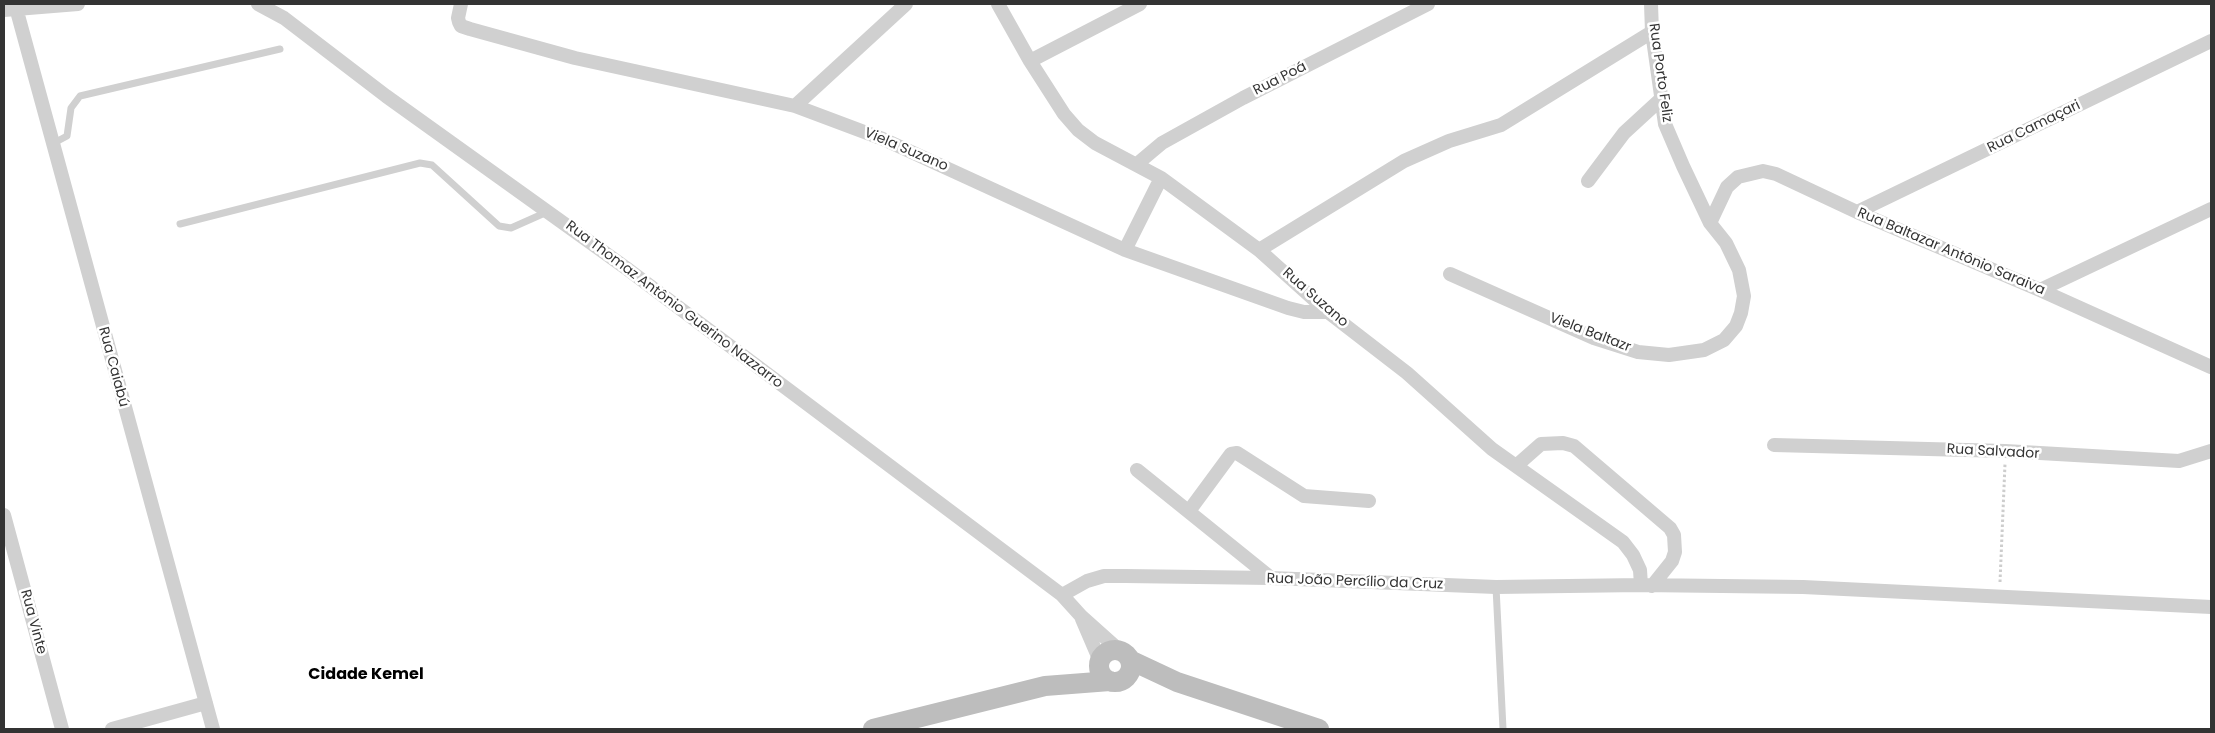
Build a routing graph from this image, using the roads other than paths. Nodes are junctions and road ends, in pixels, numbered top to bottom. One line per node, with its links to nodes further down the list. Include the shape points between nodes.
1 (78, 4): 10 (street)
2 (258, 4): 11 (street, Rua Thomaz Antônio Guerino Nazzarro)
3 (285, 4): 11 (street)
4 (461, 4): 17 (street, Viela Suzano, via 459,22 470,29 575,58)
5 (906, 4): 17 (street)
6 (998, 4): 15 (street, Rua Suzano)
7 (1140, 4): 15 (street)
8 (1428, 4): 19 (street, Rua Poá, via 1228,106 1162,144)
9 (1651, 4): 12 (street, Rua Porto Feliz)
10 (12, 7): 18 (street, Rua Caiabú)
11 (284, 18): 23 (street, Rua Thomaz Antônio Guerino Nazzarro, via 386,96)
12 (1652, 32): 16 (street, Rua Porto Feliz); 28 (street, via 1501,125 1449,141 1404,161)
13 (2211, 41): 24 (street, Rua Camaçari)
14 (280, 49): 18 (lane, via 80,96 71,108 67,136)
15 (1030, 61): 19 (street, Rua Suzano, via 1078,130 1095,143)
16 (1661, 100): 21 (street, via 1624,133); 25 (street, Rua Porto Feliz, via 1665,124)
17 (795, 106): 27 (street, Viela Suzano, via 883,139)
18 (52, 144): 51 (street, Rua Caiabú)
19 (1137, 164): 20 (street, Rua Suzano)
20 (1161, 178): 27 (street); 28 (street, Rua Suzano)
21 (1588, 181)
22 (2211, 209): 30 (street)
23 (548, 211): 26 (lane, via 511,228 499,226 432,165 420,163); 43 (street, Rua Thomaz Antônio Guerino Nazzarro)
24 (1857, 212): 25 (street, Rua Baltazar Antônio Saraiva, via 1763,171 1738,177 1727,187); 30 (street, Rua Baltazar Antônio Saraiva)
25 (1710, 223): 29 (street, Viela Baltazr, via 1726,243 1740,270 1744,296 1736,326 1724,340 1704,350 1670,355 1638,352 1594,338)
26 (180, 224)
27 (1125, 250): 31 (street, Viela Suzano, via 1288,308)
28 (1259, 250): 31 (street, Rua Suzano)
29 (1450, 274)
30 (2040, 290): 32 (street, Rua Baltazar Antônio Saraiva)
31 (1328, 312): 35 (street, Rua Suzano, via 1407,373 1492,449)
32 (2211, 367)
33 (1774, 445): 34 (street, Rua Salvador, via 2005,451 2179,461)
34 (2211, 451)
35 (1516, 466): 41 (street, Rua Suzano, via 1623,542 1633,555); 41 (street, via 1540,444 1574,446 1670,528 1674,534 1672,561)
36 (1137, 470): 38 (street)
37 (1369, 501): 38 (street, via 1304,496 1237,452 1230,454)
38 (1189, 510): 40 (street)
39 (4, 515): 52 (street, Rua Vinte)
40 (1271, 578): 42 (street, Rua João Percílio da Cruz); 43 (street, Rua João Percílio da Cruz, via 1104,576)
41 (1646, 586): 42 (street, Rua João Percílio da Cruz); 44 (street, via 1803,587)
42 (1496, 587): 57 (lane)
43 (1062, 595): 45 (street, Rua Thomaz Antônio Guerino Nazzarro)
44 (2211, 607)
45 (1081, 616): 46 (street, Rua Thomaz Antônio Guerino Nazzarro); 47 (street, Rua Thomaz Antônio Guerino Nazzarro)
46 (1125, 655): 47 (main road, via 1110,650); 48 (main road, via 1130,670 1125,678); 49 (main road)
47 (1100, 662): 48 (main road, via 1103,675); 50 (main road, via 1080,668)
48 (1115, 680): 49 (main road); 50 (main road)
49 (1177, 682): 56 (main road)
50 (1046, 686): 55 (main road)
51 (206, 703): 53 (street); 54 (street, Rua Caiabú)
52 (62, 729)
53 (112, 729)
54 (213, 729)
55 (873, 729)
56 (1319, 729)
57 (1503, 729)

